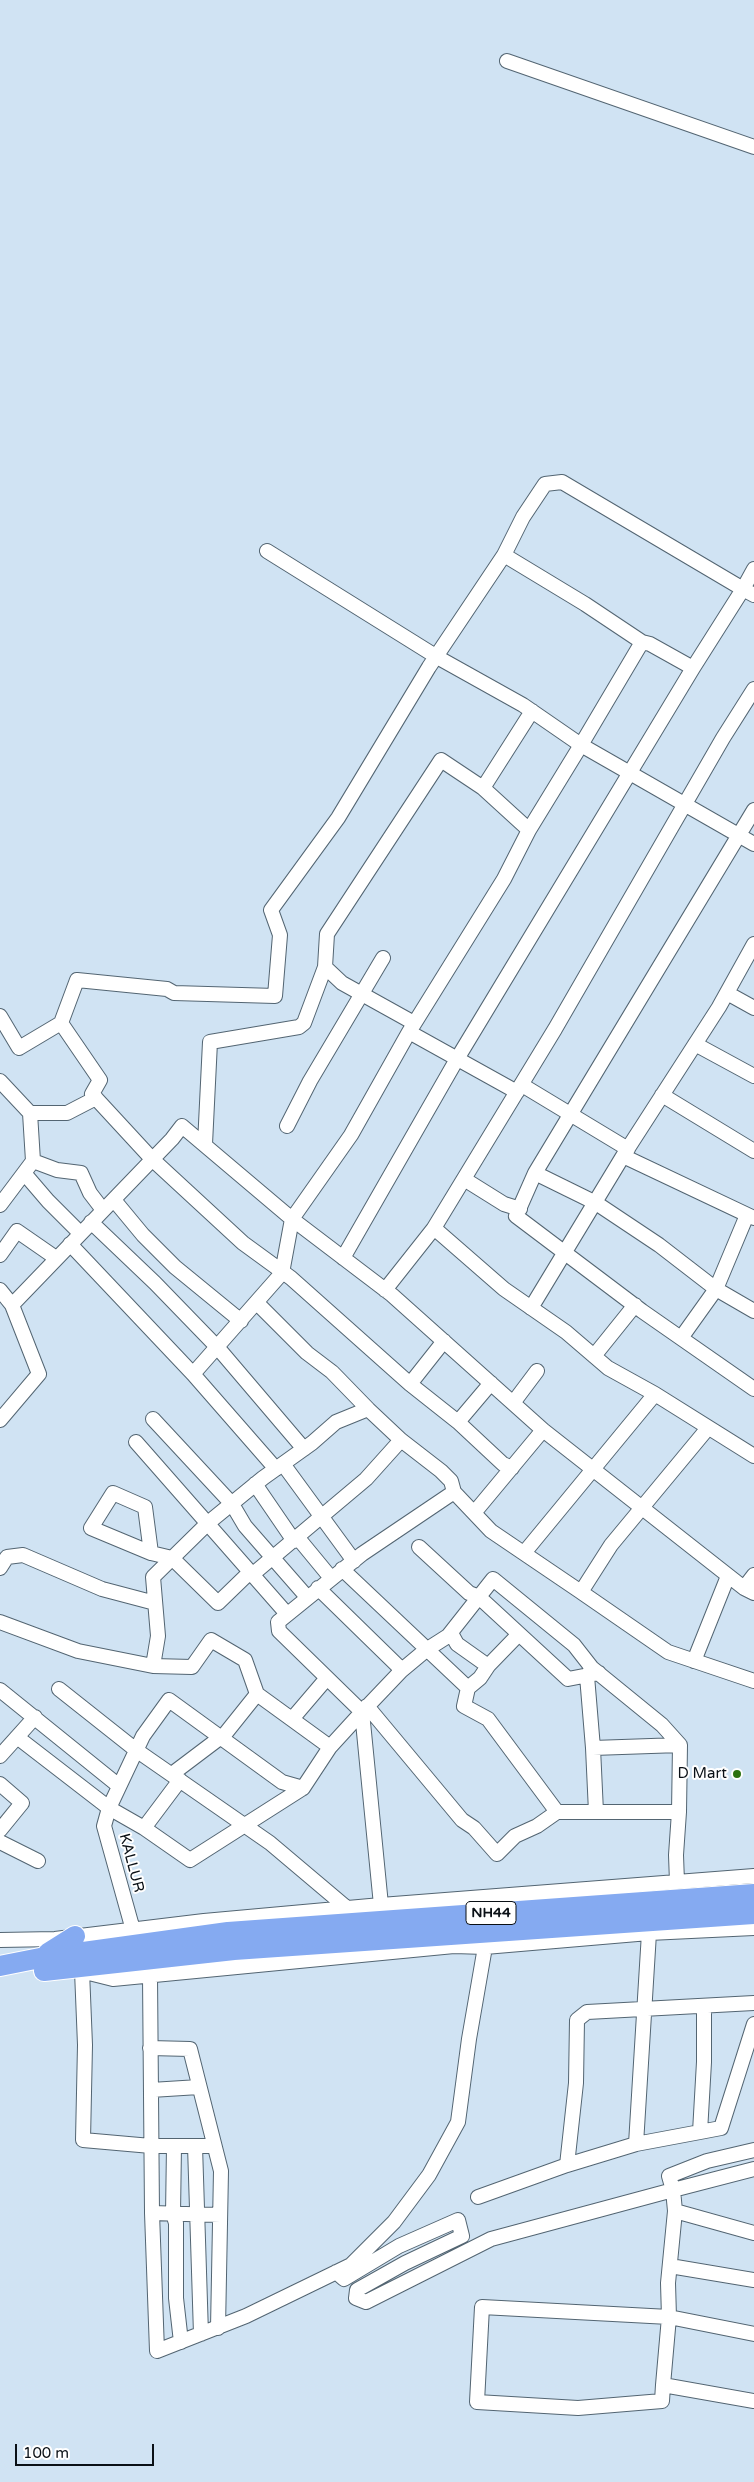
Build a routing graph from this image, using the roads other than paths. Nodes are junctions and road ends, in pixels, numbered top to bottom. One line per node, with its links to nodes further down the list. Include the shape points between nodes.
1 (507, 61): 2 (street)
2 (754, 147)
3 (267, 551): 8 (street)
4 (504, 555): 6 (street, via 523,517 545,484 562,482); 7 (street); 8 (street)
5 (754, 569): 6 (street)
6 (748, 592): 9 (street)
7 (642, 642): 9 (street); 12 (street)
8 (437, 657): 11 (street); 27 (street, via 338,818 271,910 280,934 275,996 174,993 167,989 77,980)
9 (693, 668): 13 (street)
10 (754, 689): 15 (street)
11 (532, 712): 12 (street); 14 (street)
12 (581, 745): 13 (street); 17 (street)
13 (631, 773): 15 (street); 32 (street)
14 (484, 788): 17 (street); 22 (street, via 441,760 327,934)
15 (685, 803): 18 (street); 35 (street)
16 (754, 810): 18 (street)
17 (529, 830): 28 (street, via 504,879)
18 (739, 836): 19 (street); 39 (street)
19 (754, 844)
20 (754, 944): 24 (street)
21 (383, 958): 23 (street)
22 (325, 967): 23 (street, via 342,983); 41 (street, via 304,1023 299,1027 210,1042)
23 (361, 993): 28 (street); 40 (street)
24 (727, 993): 25 (street); 31 (street)
25 (754, 1008)
26 (0, 1016): 29 (street)
27 (61, 1023): 29 (street, via 19,1048); 37 (street, via 100,1080 92,1094)
28 (411, 1027): 32 (street); 54 (street, via 351,1135)
29 (14, 1038): 30 (street)
30 (0, 1042)
31 (695, 1044): 33 (street); 36 (street)
32 (457, 1059): 35 (street); 62 (street)
33 (754, 1076)
34 (0, 1082): 38 (street)
35 (519, 1088): 39 (street); 48 (street)
36 (662, 1095): 42 (street); 43 (street)
37 (96, 1098): 38 (street, via 67,1113); 44 (street)
38 (30, 1113): 45 (street)
39 (571, 1115): 43 (street); 47 (street)
40 (286, 1126)
41 (205, 1144): 44 (street, via 182,1126); 54 (street)
42 (754, 1151)
43 (626, 1153): 49 (street); 53 (street)
44 (152, 1159): 51 (street); 63 (street, via 243,1243)
45 (33, 1161): 46 (street); 51 (street, via 58,1170 81,1173 90,1193)
46 (24, 1173): 50 (street); 57 (street)
47 (535, 1173): 49 (street); 52 (street)
48 (464, 1179): 52 (street, via 504,1204); 56 (street)
49 (596, 1203): 59 (street); 64 (street)
50 (0, 1205)
51 (108, 1205): 55 (street); 72 (street, via 175,1267)
52 (520, 1209): 59 (street, via 516,1216)
53 (750, 1217): 64 (street)
54 (292, 1219): 62 (street); 63 (street)
55 (91, 1222): 57 (street); 75 (street)
56 (434, 1228): 66 (street); 70 (street, via 504,1289)
57 (80, 1233): 58 (street)
58 (70, 1244): 61 (street); 78 (street)
59 (565, 1253): 69 (street); 70 (street)
60 (0, 1255): 61 (street, via 17,1231)
61 (56, 1258): 68 (street)
62 (342, 1258): 66 (street)
63 (282, 1273): 67 (street); 80 (street)
64 (716, 1289): 71 (street); 73 (street)
65 (0, 1290): 68 (street)
66 (384, 1290): 74 (street)
67 (257, 1303): 72 (street); 84 (street)
68 (12, 1305): 86 (street, via 39,1374)
69 (635, 1305): 73 (street); 76 (street)
70 (531, 1308): 76 (street)
71 (754, 1311)
72 (241, 1321): 75 (street)
73 (681, 1338): 81 (street)
74 (444, 1342): 79 (street); 80 (street)
75 (218, 1348): 78 (street); 92 (street)
76 (594, 1356): 82 (street, via 608,1368)
77 (537, 1371): 83 (street)
78 (193, 1374): 94 (street)
79 (491, 1383): 83 (street); 87 (street)
80 (410, 1384): 87 (street)
81 (754, 1389)
82 (655, 1394): 88 (street); 96 (street)
83 (513, 1403): 89 (street)
84 (368, 1409): 90 (street); 92 (street, via 336,1422)
85 (153, 1419): 99 (street)
86 (0, 1420)
87 (458, 1422): 95 (street, via 495,1458)
88 (708, 1428): 93 (street); 100 (street)
89 (543, 1430): 95 (street); 96 (street)
90 (401, 1440): 98 (street, via 441,1470 451,1481); 102 (street, via 366,1478)
91 (136, 1442): 103 (street)
92 (304, 1449): 94 (street)
93 (754, 1456)
94 (279, 1467): 97 (street); 102 (street)
95 (512, 1468): 101 (street)
96 (594, 1470): 100 (street); 107 (street)
97 (255, 1484): 99 (street); 104 (street)
98 (454, 1492): 101 (street); 110 (street)
99 (232, 1504): 103 (street); 109 (street, via 245,1526)
100 (641, 1507): 115 (street); 118 (street, via 611,1545)
101 (474, 1513): 107 (street, via 490,1531)
102 (322, 1517): 104 (street); 110 (street)
103 (208, 1523): 108 (street); 112 (street)
104 (296, 1539): 109 (street); 113 (street)
105 (419, 1547): 120 (street, via 469,1593)
106 (151, 1553): 106 (street, via 91,1528 113,1493 145,1507); 108 (street)
107 (524, 1553): 118 (street)
108 (172, 1558): 112 (street, via 218,1603); 121 (street, via 153,1577)
109 (273, 1558): 112 (street); 119 (street)
110 (354, 1561): 113 (street)
111 (0, 1568): 121 (street, via 8,1557 23,1555 102,1589)
112 (252, 1573): 122 (street)
113 (336, 1574): 116 (street); 126 (street)
114 (754, 1575): 117 (street)
115 (728, 1576): 117 (street); 127 (street)
116 (318, 1588): 119 (street); 130 (street)
117 (749, 1591)
118 (581, 1592): 127 (street, via 668,1652)
119 (307, 1597): 122 (street)
120 (479, 1597): 124 (street); 125 (street); 131 (street, via 493,1579 574,1645)
121 (155, 1603): 128 (street, via 158,1636)
122 (287, 1614): 132 (street, via 278,1622 279,1631)
123 (0, 1622): 128 (street, via 78,1651)
124 (450, 1633): 126 (street); 129 (street, via 457,1644)
125 (519, 1634): 129 (street); 131 (street, via 568,1680)
126 (426, 1650): 130 (street); 134 (street)
127 (694, 1661): 133 (street)
128 (153, 1666): 137 (street, via 192,1667 211,1640 244,1660)
129 (488, 1666): 134 (street)
130 (402, 1670): 138 (street)
131 (593, 1672): 143 (street, via 662,1725); 145 (street)
132 (327, 1678): 138 (street); 140 (street)
133 (754, 1681)
134 (468, 1688): 153 (street, via 464,1706 488,1719)
135 (59, 1689): 146 (street)
136 (0, 1690): 139 (street)
137 (257, 1694): 140 (street); 141 (street)
138 (365, 1709): 144 (street); 153 (street, via 462,1820 474,1828 497,1854 515,1836); 164 (street)
139 (35, 1717): 142 (street); 150 (street)
140 (292, 1719): 144 (street)
141 (222, 1736): 146 (street, KALLUR, via 169,1700); 148 (street); 151 (street, via 282,1782)
142 (17, 1737): 147 (street); 152 (street)
143 (680, 1745): 145 (street); 155 (street)
144 (330, 1747): 151 (street)
145 (593, 1748): 154 (street)
146 (136, 1750): 148 (street); 150 (street, KALLUR)
147 (0, 1756)
148 (176, 1777): 156 (street); 157 (street)
149 (0, 1784): 158 (street, via 22,1803)
150 (119, 1786): 152 (street, KALLUR)
151 (303, 1788): 156 (street)
152 (109, 1808): 157 (street); 168 (street, KALLUR, via 104,1826)
153 (557, 1812): 154 (street)
154 (596, 1812): 155 (street)
155 (679, 1812): 162 (street)
156 (246, 1826): 157 (street, via 190,1860); 165 (street)
157 (144, 1828)
158 (0, 1830)
159 (0, 1842): 160 (street)
160 (38, 1861)
161 (754, 1876): 162 (street)
162 (677, 1882): 164 (street)
163 (754, 1894): 173 (highway, NH44, via 228,1932)
164 (381, 1905): 165 (street)
165 (347, 1908): 168 (street)
166 (754, 1914): 175 (highway, NH44, via 234,1950)
167 (754, 1928): 169 (street)
168 (133, 1930): 170 (street)
169 (649, 1933): 172 (street); 180 (street)
170 (75, 1936): 171 (street); 173 (highway)
171 (0, 1940)
172 (485, 1947): 176 (street, via 454,1946); 203 (street, via 458,2122 429,2175 394,2222 351,2265)
173 (40, 1958): 174 (highway, NH44)
174 (0, 1966)
175 (75, 1970): 176 (street, via 113,1979); 177 (highway, NH44); 187 (street, via 85,2045 83,2140)
176 (150, 1976): 182 (street)
177 (0, 1978)
178 (754, 2003): 179 (street)
179 (704, 2006): 180 (street); 185 (street)
180 (644, 2008): 186 (street); 192 (street, via 587,2012 577,2020 576,2083)
181 (754, 2024): 185 (street, via 721,2128)
182 (150, 2048): 183 (street, via 190,2049); 184 (street)
183 (199, 2087): 184 (street); 190 (street)
184 (151, 2090): 187 (street)
185 (700, 2132): 186 (street)
186 (636, 2144): 192 (street)
187 (151, 2146): 188 (street); 197 (street)
188 (174, 2146): 189 (street); 198 (street)
189 (195, 2146): 190 (street); 199 (street)
190 (214, 2146): 200 (street, via 221,2172)
191 (754, 2150): 194 (street, via 708,2161 668,2176)
192 (567, 2165): 195 (street)
193 (754, 2169): 194 (street)
194 (673, 2190): 196 (street); 203 (street, via 490,2239 366,2302 356,2298 357,2290 462,2236 458,2220 399,2246 344,2279)
195 (478, 2197)
196 (675, 2211): 201 (street); 202 (street)
197 (152, 2213): 198 (street); 204 (street)
198 (173, 2214): 199 (street); 205 (street)
199 (197, 2214): 200 (street); 206 (street)
200 (220, 2215): 207 (street)
201 (754, 2233)
202 (670, 2266): 208 (street); 209 (street)
203 (336, 2272): 210 (street)
204 (154, 2273): 205 (street); 213 (street, via 157,2351)
205 (177, 2275): 206 (street); 213 (street)
206 (199, 2276): 207 (street); 211 (street)
207 (219, 2278): 210 (street)
208 (754, 2280)
209 (669, 2316): 212 (street); 214 (street); 214 (street, via 482,2307 477,2402 578,2408 662,2402)
210 (218, 2328): 211 (street)
211 (201, 2334): 213 (street)
212 (754, 2334)
213 (180, 2342)
214 (663, 2385): 215 (street)
215 (754, 2401)

